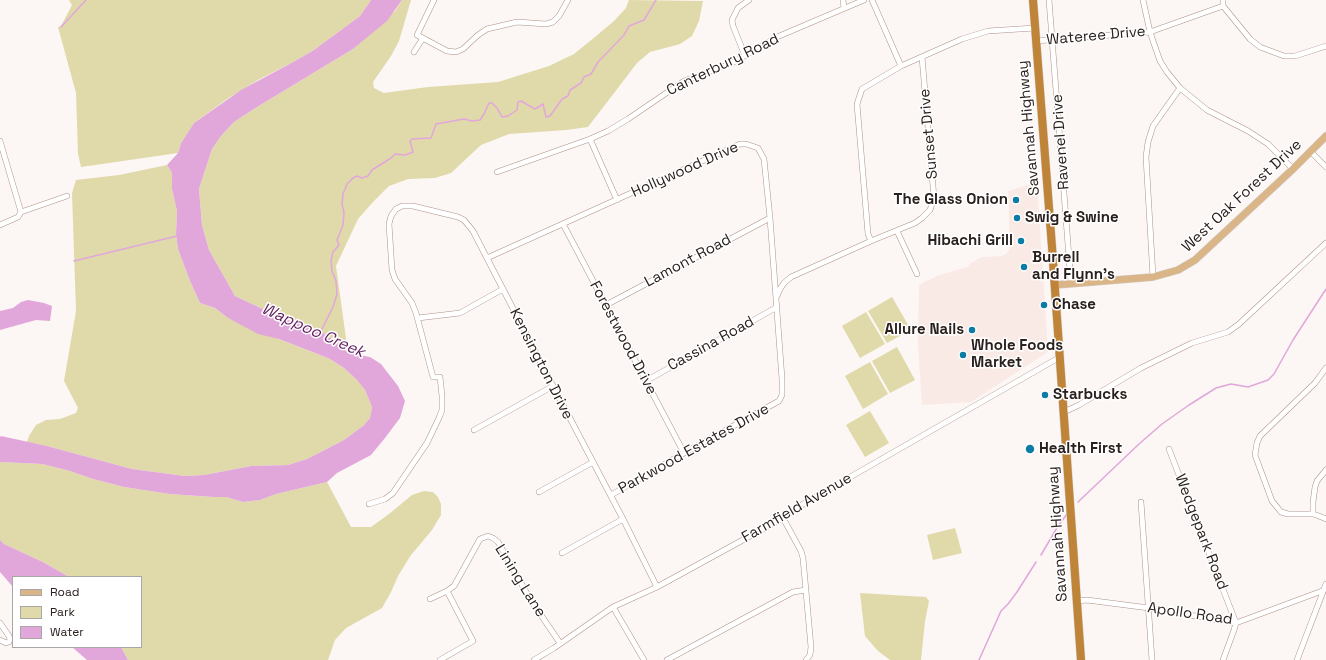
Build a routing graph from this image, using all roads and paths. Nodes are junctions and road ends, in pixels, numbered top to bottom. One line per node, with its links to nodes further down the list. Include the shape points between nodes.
1 (434, 0): 15 (street, via 417,35)
2 (568, 0): 15 (street, via 560,16 553,22 517,22 487,29 456,52 447,52)
3 (749, 0): 20 (street, via 738,8 732,20)
4 (843, 0): 12 (street)
5 (864, 0): 12 (street, Canterbury Road)
6 (872, 0): 22 (street)
7 (1033, 0): 13 (highway, Savannah Highway)
8 (1049, 0): 16 (street, Ravenel Drive)
9 (1143, 0): 14 (street)
10 (1223, 0): 11 (street)
11 (1224, 6): 14 (street, Wateree Drive); 18 (street, via 1250,39 1260,47 1284,56 1295,56)
12 (844, 8): 20 (street, Canterbury Road, via 777,37)
13 (1035, 28): 17 (highway, Savannah Highway); 21 (street, via 976,34)
14 (1150, 32): 16 (street, Wateree Drive); 23 (street, via 1160,61)
15 (423, 38): 19 (street)
16 (1053, 39): 17 (street, Wateree Drive); 43 (street, Ravenel Drive)
17 (1036, 41): 44 (highway, Savannah Highway)
18 (1326, 46)
19 (414, 52)
20 (745, 56): 25 (street, Canterbury Road, via 684,81 628,119)
21 (922, 57): 22 (street); 37 (street, Sunset Drive, via 934,198 930,210 922,218)
22 (900, 66): 38 (street, via 862,90 857,104)
23 (1180, 88): 29 (street, via 1207,110 1268,144); 42 (street, via 1153,126 1148,142 1146,157)
24 (1326, 136): 27 (main road, West Oak Forest Drive)
25 (590, 139): 30 (street, Canterbury Road); 32 (street)
26 (0, 141): 33 (street)
27 (1310, 151): 28 (street); 29 (main road, West Oak Forest Drive)
28 (1326, 167)
29 (1293, 169): 42 (main road, West Oak Forest Drive, via 1195,260 1178,270)
30 (497, 172)
31 (67, 196): 33 (street)
32 (617, 200): 34 (street, Hollywood Drive, via 740,144 746,144 758,148 764,159); 35 (street, Hollywood Drive)
33 (21, 212): 36 (street, via 18,217)
34 (770, 218): 46 (street, Hollywood Drive); 47 (street, Lamont Road)
35 (563, 224): 40 (street, Hollywood Drive); 47 (street, Forestwood Drive)
36 (0, 225)
37 (897, 231): 38 (street, Sunset Drive); 41 (street)
38 (870, 241): 46 (street, Sunset Drive, via 791,277 784,283)
39 (1326, 243): 54 (street, via 1234,328 1192,343 1141,368)
40 (487, 258): 45 (street, Kensington Drive); 49 (street, Kensington Drive, via 473,231 464,220 413,206 396,208 389,224 392,270 395,280 412,303)
41 (917, 274)
42 (1153, 277): 43 (main road, West Oak Forest Drive)
43 (1072, 283): 44 (main road, West Oak Forest Drive)
44 (1054, 285): 50 (highway, Savannah Highway)
45 (503, 289): 49 (street, via 460,313); 53 (street, Kensington Drive)
46 (776, 299): 48 (street, Hollywood Drive)
47 (606, 305): 52 (street, Forestwood Drive)
48 (777, 307): 52 (street, Cassina Road); 57 (street, Parkwood Estates Drive, via 782,379 782,395 779,401)
49 (418, 318): 63 (street, via 433,377 440,377 440,418 394,493)
50 (1060, 357): 54 (highway, Savannah Highway); 65 (street, Farmfield Avenue, via 803,504)
51 (1326, 368): 64 (street, via 1315,383 1260,436 1255,454 1276,507 1288,514)
52 (646, 381): 57 (street, Forestwood Drive)
53 (553, 386): 55 (street); 58 (street, Kensington Drive)
54 (1064, 412): 75 (highway, Savannah Highway)
55 (474, 430)
56 (1169, 449): 79 (street, Wedgepark Road)
57 (684, 453): 61 (street, Parkwood Estates Drive)
58 (592, 462): 60 (street); 61 (street, Kensington Drive)
59 (1326, 470): 64 (street, via 1315,487)
60 (539, 492)
61 (610, 495): 66 (street, Kensington Drive)
62 (1141, 502): 77 (street)
63 (369, 504)
64 (1313, 514): 67 (street)
65 (783, 518): 70 (street, Farmfield Avenue); 71 (street, via 804,558)
66 (623, 519): 68 (street); 70 (street, Kensington Drive)
67 (1326, 519)
68 (562, 553)
69 (1326, 584): 73 (street)
70 (657, 587): 76 (street, Farmfield Avenue)
71 (806, 590): 85 (street, via 793,592); 86 (street, via 811,647)
72 (447, 591): 74 (street, Lining Lane); 81 (street, Lining Lane, via 454,586 480,539 488,536 493,538 498,542 530,599); 82 (street, via 473,642)
73 (1322, 591): 79 (street, Apollo Road); 90 (street)
74 (430, 599)
75 (1077, 601): 77 (street, Apollo Road); 87 (highway, Savannah Highway)
76 (613, 607): 81 (street, Farmfield Avenue); 84 (street)
77 (1149, 608): 79 (street, Apollo Road); 88 (street)
78 (0, 623): 80 (street, via 10,639 6,643)
79 (1236, 623): 89 (street)
80 (0, 640)
81 (560, 644): 83 (street, Farmfield Avenue)
82 (440, 660)
83 (534, 660)
84 (644, 660)
85 (667, 660)
86 (806, 660)
87 (1081, 660)
88 (1152, 660)
89 (1223, 660)
90 (1297, 660)

